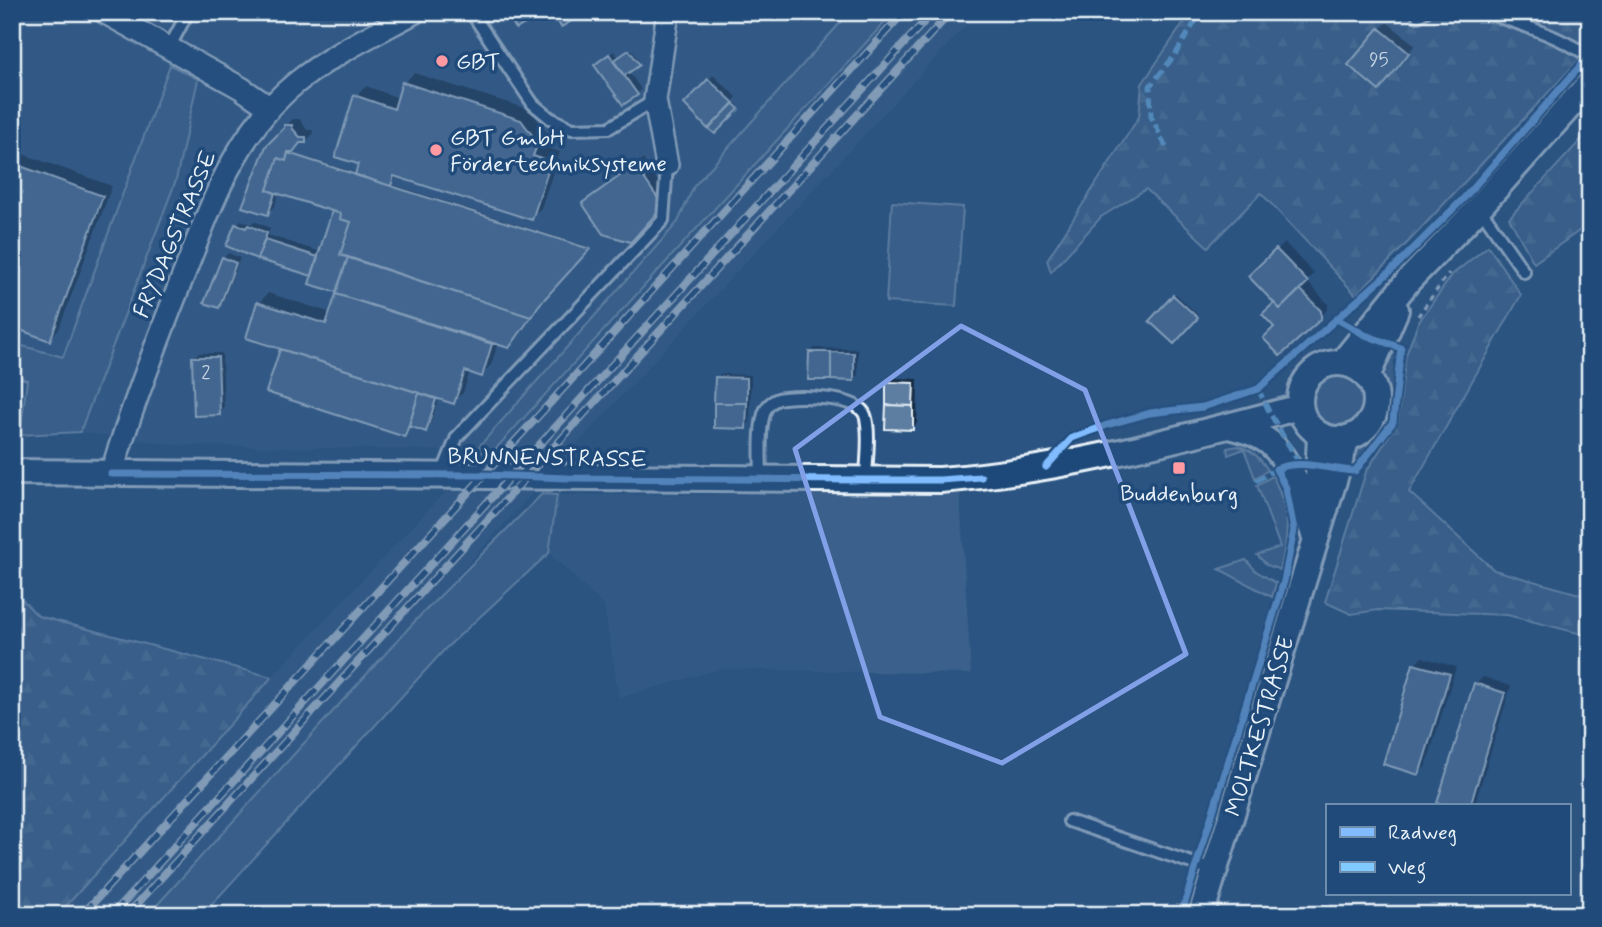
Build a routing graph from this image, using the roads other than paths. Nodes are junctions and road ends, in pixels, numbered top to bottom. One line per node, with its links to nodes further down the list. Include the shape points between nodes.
1 (104, 12): 7 (street)
2 (188, 12): 7 (lane)
3 (415, 12): 11 (street, FRYDAGSTRASSE, via 338,55 296,83)
4 (471, 12): 10 (lane, via 533,104 550,118 572,128 609,128)
5 (668, 12): 10 (street)
6 (1483, 12): 8 (lane, via 1541,32)
7 (169, 48): 11 (street)
8 (1590, 57)
9 (1590, 83): 13 (street)
10 (655, 100): 12 (street)
11 (270, 108): 23 (street, FRYDAGSTRASSE, via 222,178 137,393)
12 (667, 165): 24 (lane, via 663,220 457,437)
13 (1479, 207): 14 (lane); 15 (street)
14 (1524, 272)
15 (1409, 280): 16 (street); 17 (street)
16 (1342, 363): 17 (street); 18 (street, via 1315,370 1300,393)
17 (1367, 377): 21 (street, via 1374,388 1373,414 1367,425)
18 (1300, 407): 19 (street, BRUNNENSTRASSE); 20 (street, via 1310,428)
19 (1228, 426): 26 (street, BRUNNENSTRASSE, via 1023,471 940,480); 27 (street, via 1252,432 1280,454)
20 (1320, 435): 21 (street); 27 (street, MOLTKESTRASSE)
21 (1347, 438): 27 (street, MOLTKESTRASSE)
22 (12, 472): 23 (street, BRUNNENSTRASSE)
23 (111, 474): 24 (street, BRUNNENSTRASSE)
24 (442, 474): 25 (street, BRUNNENSTRASSE)
25 (761, 480): 26 (street, BRUNNENSTRASSE); 26 (lane, via 763,421 766,409 781,398 857,404 866,428)
26 (866, 480)
27 (1315, 537): 29 (street, MOLTKESTRASSE)
28 (1069, 821): 29 (lane)
29 (1215, 871): 30 (street, MOLTKESTRASSE)
30 (1201, 915)

